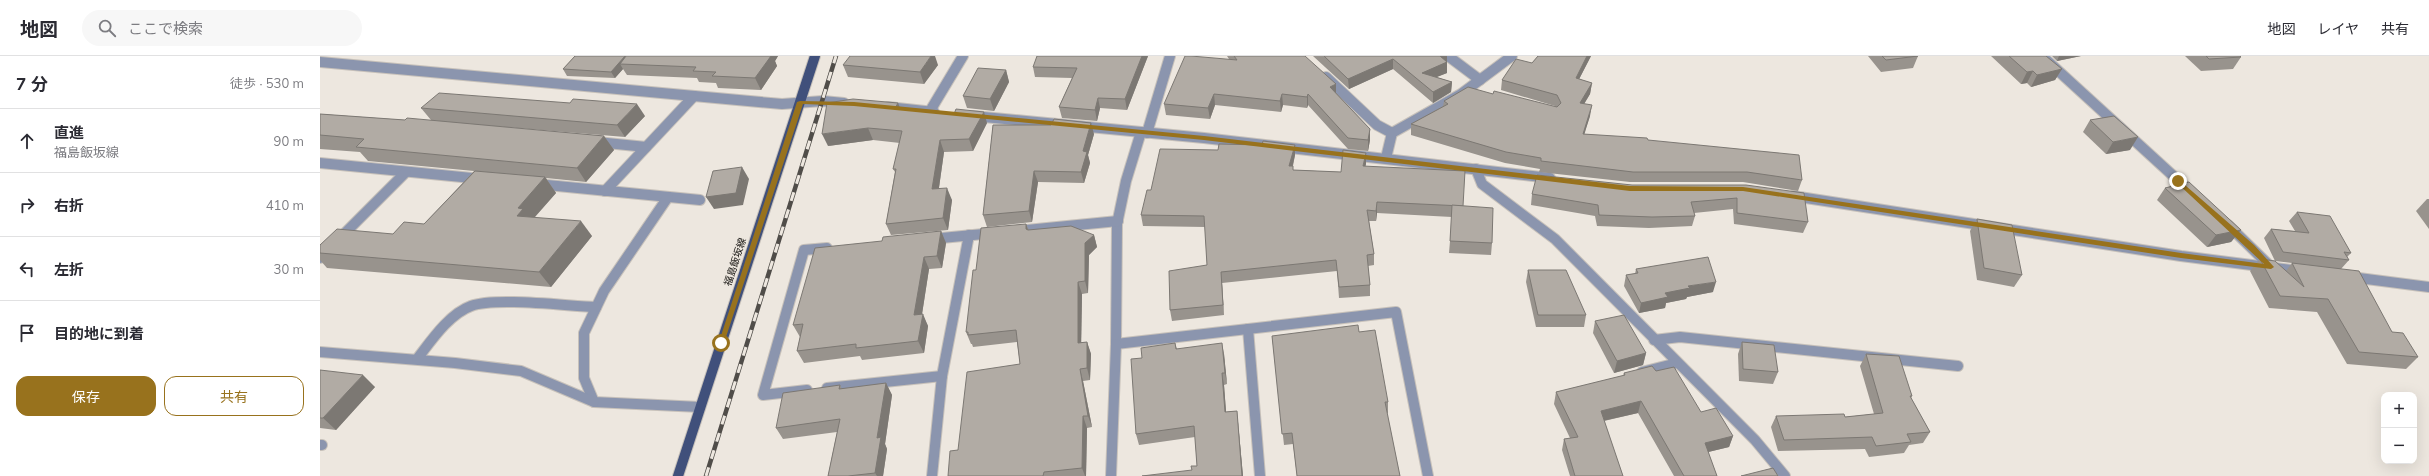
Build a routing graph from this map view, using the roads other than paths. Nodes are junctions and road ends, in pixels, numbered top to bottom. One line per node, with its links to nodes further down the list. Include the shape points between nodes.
1 (815, 56): 13 (main road, 福島飯坂線)
2 (963, 56): 16 (street)
3 (1170, 56): 19 (street)
4 (1448, 56): 9 (street)
5 (1512, 56): 9 (street)
6 (2042, 56): 34 (street)
7 (320, 62): 12 (street)
8 (1321, 72): 20 (street, via 1377,125)
9 (1480, 80): 10 (street)
10 (1469, 88): 11 (street); 20 (street)
11 (1482, 93)
12 (694, 96): 13 (street, via 782,104); 22 (street)
13 (800, 102): 14 (street); 56 (main road, 福島飯坂線)
14 (854, 104)
15 (877, 106): 16 (street)
16 (930, 111): 17 (street)
17 (946, 113)
18 (962, 114): 19 (street)
19 (1144, 132): 23 (street); 36 (street, via 1126,181)
20 (1392, 133): 23 (street)
21 (590, 142): 22 (street)
22 (646, 147): 30 (street)
23 (1386, 158): 25 (street)
24 (320, 163): 26 (street)
25 (1476, 169): 28 (street); 47 (street, via 1482,184 1555,239)
26 (406, 172): 27 (street); 40 (street)
27 (494, 180)
28 (1561, 180)
29 (525, 183): 30 (street)
30 (605, 191): 32 (street)
31 (1782, 195): 41 (street, via 2181,256)
32 (668, 197): 33 (street); 45 (street)
33 (700, 200)
34 (2201, 201)
35 (2218, 216): 41 (street)
36 (1118, 221): 37 (street); 48 (street)
37 (969, 235): 38 (street); 54 (street)
38 (922, 239)
39 (836, 247): 54 (street, via 804,250 763,395)
40 (320, 258)
41 (2271, 267): 42 (street)
42 (2310, 272)
43 (2342, 276): 44 (street)
44 (2429, 287)
45 (596, 308): 50 (street, via 488,302 470,306 443,326); 55 (street, via 584,333 584,378)
46 (1248, 329): 48 (street); 60 (street); 61 (street, via 1396,312)
47 (1654, 340): 51 (street); 52 (street, via 1680,337)
48 (1116, 344): 59 (street)
49 (320, 352): 50 (street)
50 (417, 360): 55 (street, via 521,371)
51 (1677, 363): 53 (street); 62 (street, via 1760,444)
52 (1958, 366)
53 (1631, 375)
54 (942, 376): 58 (street)
55 (594, 402): 56 (street)
56 (700, 407): 57 (main road, 福島飯坂線)
57 (678, 476)
58 (932, 476)
59 (1111, 476)
60 (1260, 476)
61 (1428, 476)
62 (1785, 476)

